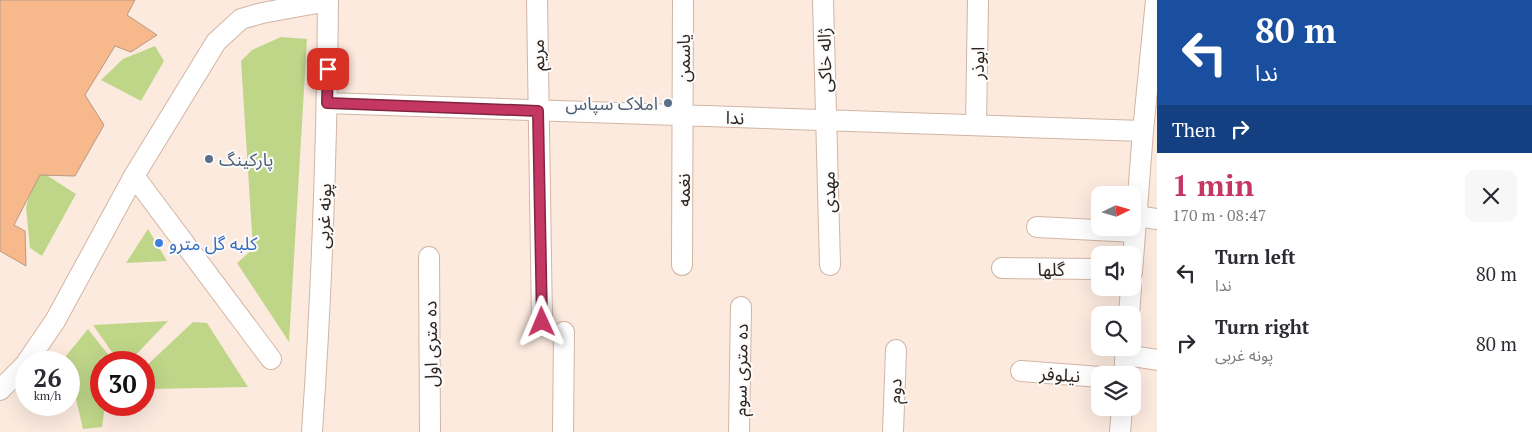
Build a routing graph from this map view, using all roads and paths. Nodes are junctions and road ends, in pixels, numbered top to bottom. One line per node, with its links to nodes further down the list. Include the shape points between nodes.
1 (328, 0): 7 (street, پونه غربی); 13 (street, via 241,19 216,42)
2 (537, 0): 8 (street, مریم)
3 (683, 0): 9 (street, یاسمن)
4 (823, 0): 10 (street, ژاله خاکی)
5 (978, 0): 11 (street, ابوذر)
6 (1156, 0): 12 (street)
7 (327, 103): 8 (street, ندا); 37 (street, پونه غربی)
8 (538, 111): 9 (street, ندا); 25 (street, مریم)
9 (683, 116): 10 (street, ندا); 20 (street, نغمه)
10 (826, 120): 11 (street, ندا); 21 (street, مهدی)
11 (976, 125): 12 (street, ندا)
12 (1143, 130): 14 (street)
13 (134, 176): 28 (street, via 55,321); 30 (street)
14 (1139, 186)
15 (1157, 219): 16 (street)
16 (1141, 223)
17 (1091, 225): 18 (street)
18 (1036, 227)
19 (429, 257): 38 (street, ده متری اول)
20 (682, 265)
21 (830, 265)
22 (1002, 268): 23 (street, گلها)
23 (1091, 269)
24 (741, 307): 40 (street, ده متری سوم)
25 (542, 322)
26 (564, 332): 39 (street)
27 (896, 350): 41 (street, دوم)
28 (35, 351)
29 (1141, 355): 31 (street)
30 (270, 359)
31 (1157, 360)
32 (1021, 371): 34 (street, نیلوفر)
33 (15, 375): 35 (street)
34 (1091, 376)
35 (0, 390)
36 (1121, 416): 42 (street)
37 (312, 432)
38 (430, 432)
39 (563, 432)
40 (739, 432)
41 (893, 432)
42 (1120, 432)

